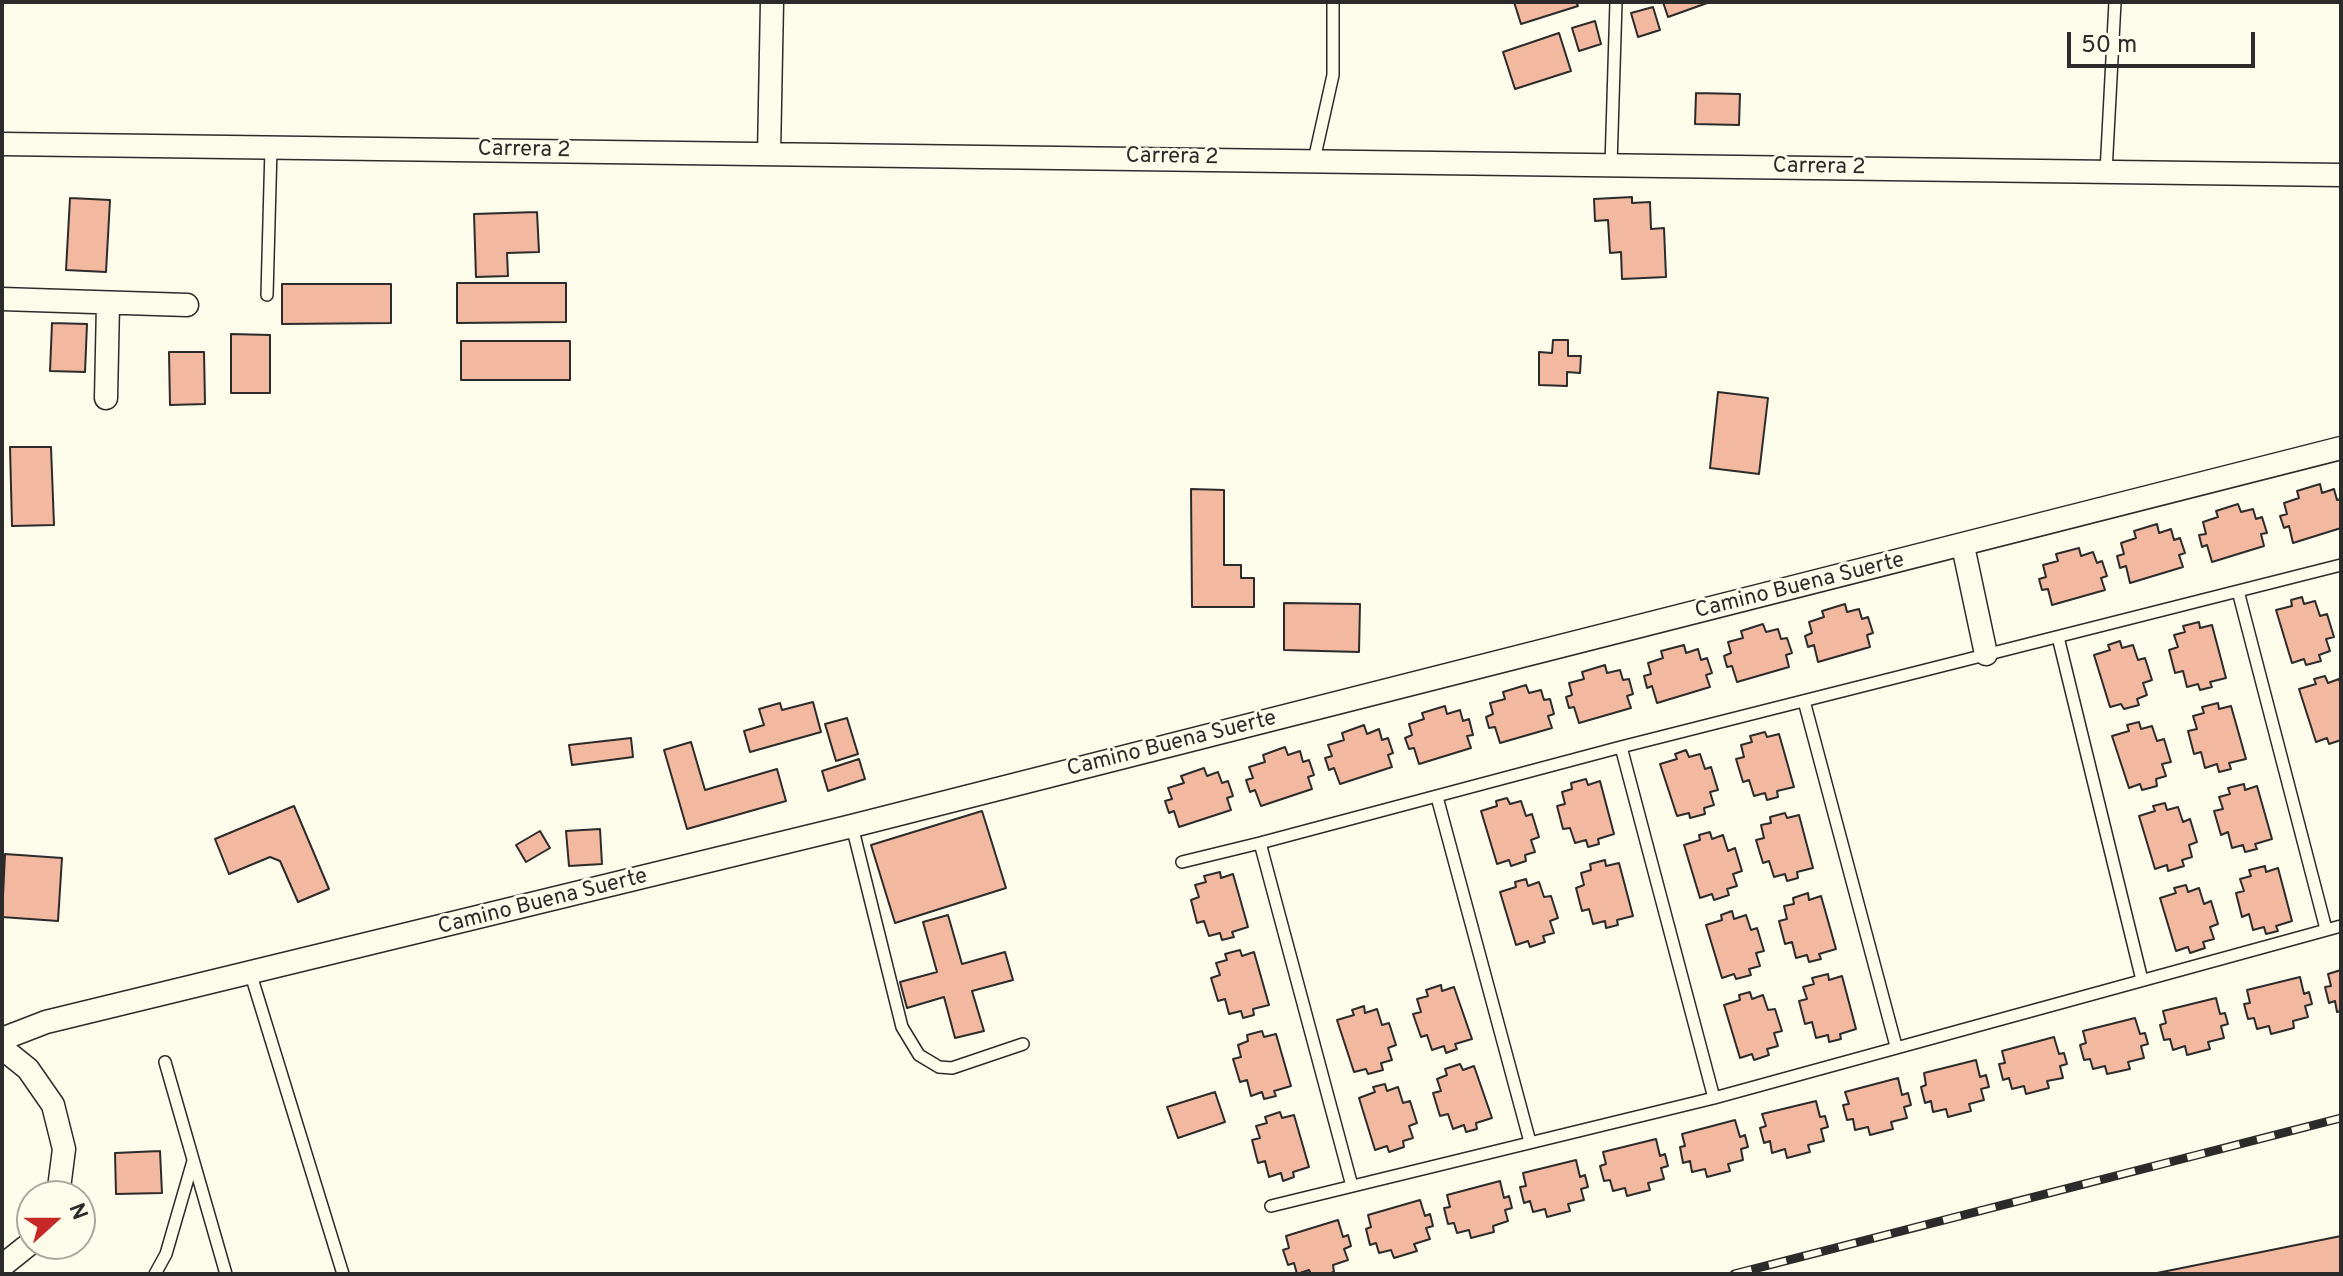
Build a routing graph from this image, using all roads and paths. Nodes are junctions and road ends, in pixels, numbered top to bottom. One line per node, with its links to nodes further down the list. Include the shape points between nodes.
1 (772, 2): 7 (street)
2 (1333, 2): 8 (lane, via 1333,75)
3 (1616, 2): 9 (lane)
4 (2115, 2): 10 (lane)
5 (2, 144): 6 (street, Carrera 2)
6 (271, 148): 7 (street, Carrera 2); 12 (lane)
7 (769, 154): 8 (street, Carrera 2)
8 (1314, 160): 9 (street, Carrera 2)
9 (1611, 165): 10 (street, Carrera 2)
10 (2106, 172): 11 (street, Carrera 2)
11 (2341, 175)
12 (267, 295)
13 (2, 299): 14 (street)
14 (108, 304): 15 (street); 16 (street)
15 (187, 305)
16 (106, 398)
17 (2341, 448): 18 (street, Camino Buena Suerte)
18 (1963, 546): 22 (street); 26 (street, Camino Buena Suerte)
19 (2341, 565): 20 (lane)
20 (2238, 591): 21 (lane); 30 (lane)
21 (2058, 637): 22 (lane); 32 (lane)
22 (1986, 654): 23 (lane)
23 (1804, 701): 24 (lane); 35 (lane)
24 (1621, 747): 25 (lane); 38 (lane)
25 (1437, 797): 27 (lane); 39 (lane)
26 (852, 826): 31 (street, Camino Buena Suerte); 34 (lane, via 902,1027 919,1055 952,1068)
27 (1260, 843): 28 (lane); 42 (lane)
28 (1182, 862)
29 (2341, 926): 30 (lane)
30 (2326, 929): 32 (lane)
31 (251, 975): 33 (street, Camino Buena Suerte, via 46,1022); 46 (lane)
32 (2142, 980): 35 (lane)
33 (2, 1039)
34 (1023, 1044)
35 (1896, 1046): 38 (lane)
36 (2, 1048): 41 (street, via 28,1069 53,1105 64,1149)
37 (165, 1062): 40 (lane)
38 (1714, 1098): 39 (lane)
39 (1530, 1142): 42 (lane)
40 (193, 1161): 44 (lane, via 166,1254); 45 (lane)
41 (60, 1180)
42 (1352, 1186): 43 (lane)
43 (1271, 1206)
44 (155, 1274)
45 (226, 1274)
46 (343, 1274)

